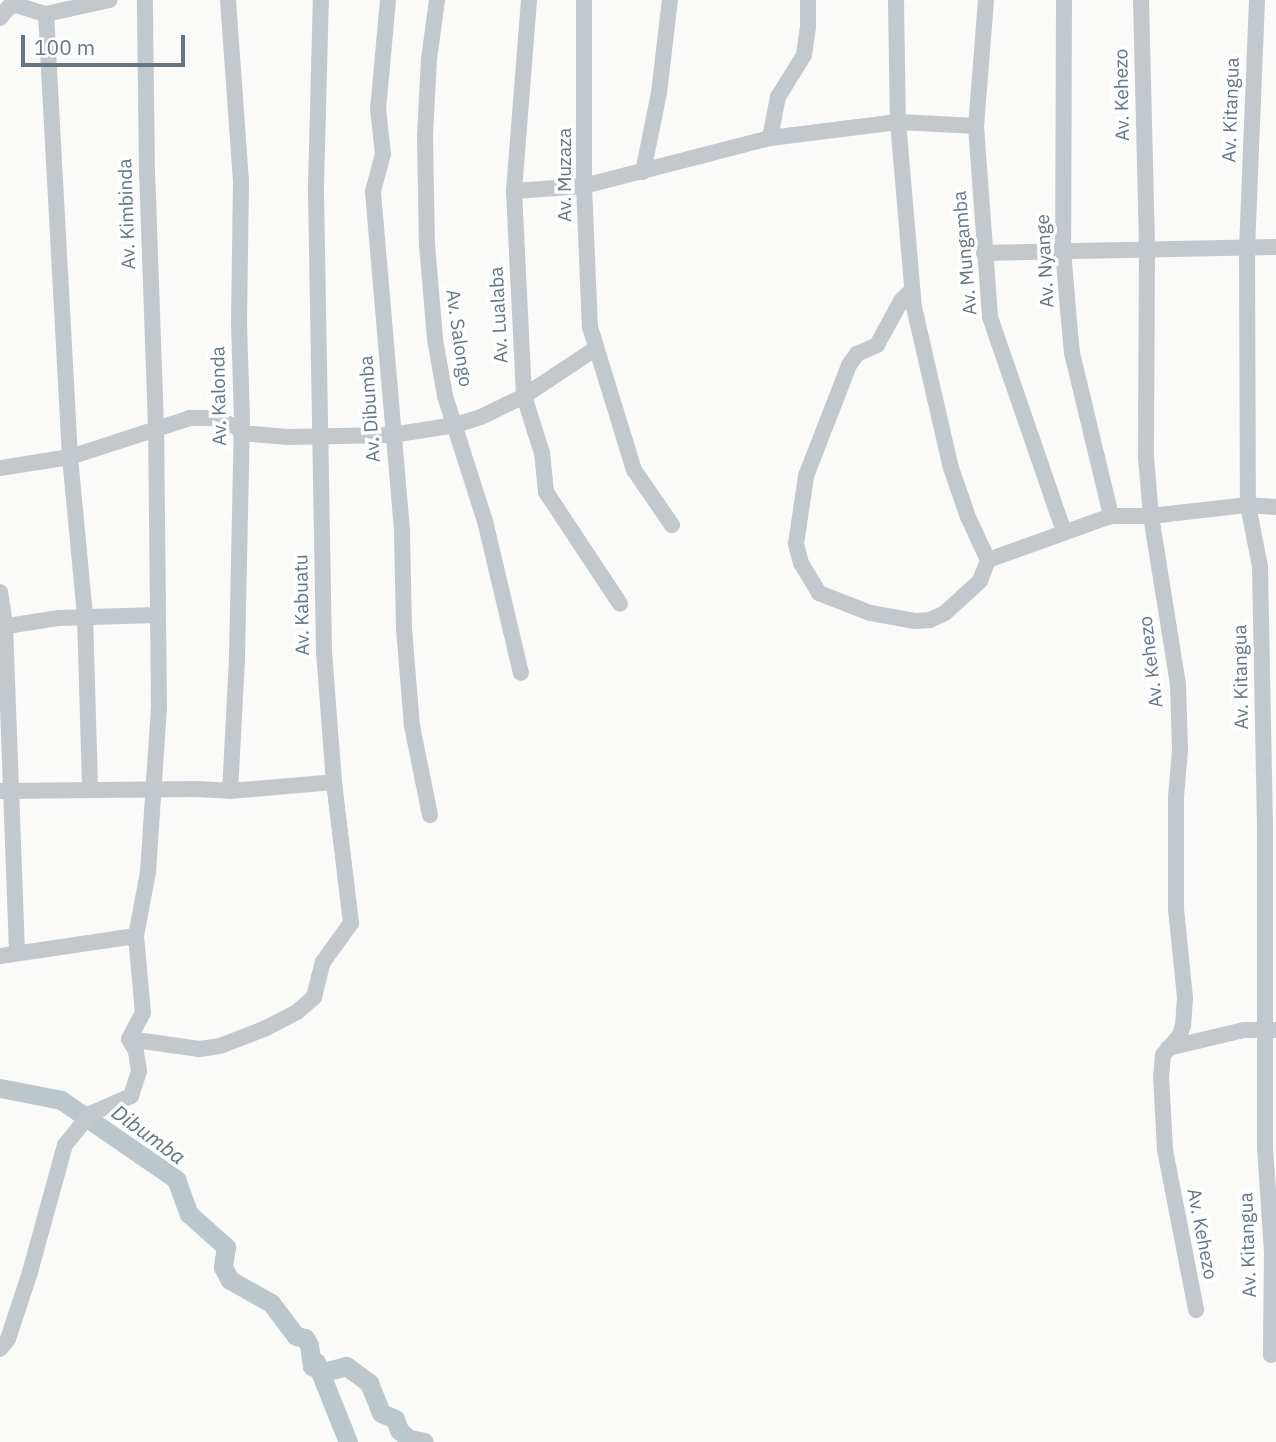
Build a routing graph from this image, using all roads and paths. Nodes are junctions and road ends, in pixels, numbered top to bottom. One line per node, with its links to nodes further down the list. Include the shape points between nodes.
1 (109, 0): 16 (street)
2 (145, 0): 33 (street, Av. Kimbinda)
3 (228, 0): 34 (street, Av. Kalonda, via 242,180)
4 (321, 0): 36 (street, Av. Kabuatu, via 316,185)
5 (387, 0): 35 (street, Av. Dibumba, via 377,109 383,154 373,192)
6 (438, 0): 32 (street, Av. Salongo, via 425,135 427,245 435,340 445,396)
7 (529, 0): 23 (street, Av. Lualaba)
8 (584, 0): 22 (street, Av. Muzaza)
9 (670, 0): 21 (street)
10 (808, 0): 20 (street, via 804,55 778,97)
11 (896, 0): 18 (street)
12 (986, 0): 19 (street, Av. Mungamba)
13 (1064, 0): 26 (street, Av. Nyange)
14 (1141, 0): 27 (street, Av. Kehezo)
15 (1257, 0): 24 (street, Av. Kitangua)
16 (47, 14): 17 (street, via 16,5); 37 (street)
17 (0, 18)
18 (898, 122): 19 (street); 20 (street); 29 (street)
19 (976, 125): 28 (street, Av. Mungamba)
20 (770, 138): 21 (street)
21 (643, 173): 22 (street)
22 (584, 186): 23 (street); 30 (street, Av. Muzaza, via 590,327)
23 (514, 191): 31 (street, Av. Lualaba)
24 (1247, 247): 25 (street); 27 (street); 39 (street, Av. Kitangua)
25 (1276, 247)
26 (1063, 250): 27 (street); 28 (street); 41 (street, Av. Nyange, via 1072,353)
27 (1147, 251): 42 (street, Av. Kehezo, via 1146,457)
28 (984, 253): 44 (street, Av. Mungamba, via 990,317)
29 (912, 290): 45 (street, via 937,418 968,517); 45 (street, via 877,345 857,354 849,365 806,476 796,544 801,563 819,593 832,601 870,613 930,621 946,613 980,580)
30 (595, 349): 31 (street); 43 (street, Av. Muzaza, via 635,470)
31 (524, 396): 32 (street); 47 (street, Av. Lualaba, via 542,453 546,492)
32 (456, 425): 35 (street); 51 (street, Av. Salongo, via 485,521)
33 (156, 427): 34 (street, via 212,418 237,426); 37 (street); 48 (street, Av. Kimbinda)
34 (241, 433): 36 (street); 56 (street, Av. Kalonda)
35 (393, 435): 36 (street); 57 (street, Av. Dibumba, via 412,726)
36 (320, 436): 52 (street, Av. Kabuatu, via 324,651)
37 (70, 457): 38 (street); 49 (street)
38 (0, 468)
39 (1248, 505): 40 (street); 42 (street); 61 (street, Av. Kitangua, via 1260,567)
40 (1276, 506)
41 (1111, 516): 42 (street); 44 (street)
42 (1151, 516): 63 (street, Av. Kehezo, via 1178,685 1175,909 1185,998 1180,1035)
43 (672, 525)
44 (1064, 532): 45 (street)
45 (988, 559)
46 (0, 592): 50 (street)
47 (620, 604)
48 (157, 615): 49 (street); 53 (street, Av. Kimbinda)
49 (85, 617): 50 (street); 54 (street)
50 (2, 626): 55 (street)
51 (521, 673)
52 (334, 782): 56 (street); 62 (street, Av. Kabuatu, via 351,923 323,962 314,997 297,1012 220,1046 199,1049)
53 (155, 789): 54 (street); 56 (street); 58 (street, Av. Kimbinda, via 148,872)
54 (90, 790): 55 (street)
55 (4, 791): 59 (street)
56 (230, 791)
57 (430, 815)
58 (136, 936): 59 (street); 62 (street, Av. Kimbinda, via 143,1013)
59 (18, 952): 60 (street)
60 (0, 956)
61 (1270, 1030): 63 (street, via 1244,1030); 66 (street, Av. Kitangua)
62 (129, 1038): 65 (street, via 139,1071 135,1089 131,1096 86,1118 65,1145 30,1272 8,1339)
63 (1168, 1048): 64 (street, Av. Kehezo, via 1161,1076 1165,1150)
64 (1196, 1310)
65 (0, 1349)
66 (1271, 1355)

